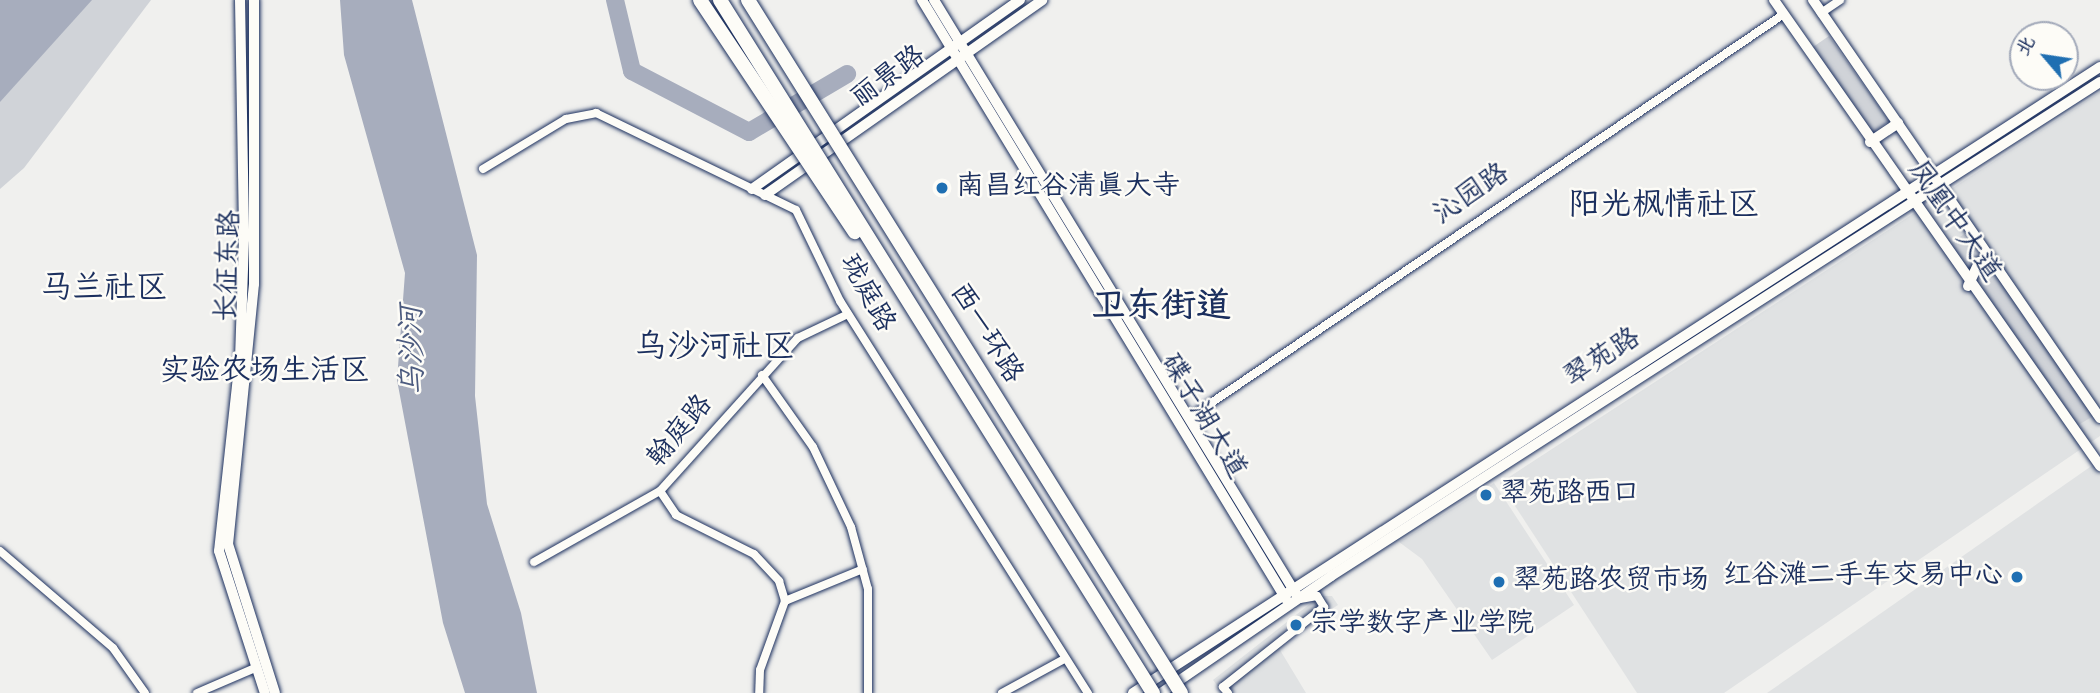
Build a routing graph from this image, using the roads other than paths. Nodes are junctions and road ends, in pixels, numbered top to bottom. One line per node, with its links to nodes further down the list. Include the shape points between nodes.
1 (240, 0): 44 (main road, 长征东路, via 243,279 219,551)
2 (254, 0): 48 (main road, 长征东路, via 254,284 228,544)
3 (701, 0): 29 (highway, bridge, via 843,216)
4 (720, 0): 29 (highway, 西一环路, bridge)
5 (748, 0): 56 (highway, 西一环路, bridge)
6 (922, 0): 15 (main road, 碟子湖大道)
7 (934, 0): 15 (main road, 碟子湖大道)
8 (1020, 0): 15 (main road, 丽景路)
9 (1042, 0): 16 (main road, 丽景路)
10 (1774, 0): 14 (main road, 凤凰中大道)
11 (1813, 0): 13 (main road, 凤凰中大道)
12 (1840, 0): 13 (street)
13 (1821, 13): 19 (main road, 凤凰中大道)
14 (1784, 14): 20 (main road, 凤凰中大道); 33 (street, 沁园路)
15 (954, 43): 16 (main road, 碟子湖大道); 24 (main road, 丽景路)
16 (961, 55): 26 (main road, 丽景路); 33 (main road, 碟子湖大道); 40 (main road, 碟子湖大道)
17 (2100, 67): 22 (main road, 翠苑路)
18 (2100, 82): 23 (main road, 翠苑路)
19 (1898, 122): 20 (main road); 22 (main road, 凤凰中大道)
20 (1870, 142): 25 (main road, 凤凰中大道)
21 (483, 169): 24 (street, 珑庭路, via 566,119 596,113)
22 (1933, 172): 23 (main road, 凤凰中大道); 25 (main road, 翠苑路)
23 (1942, 185): 27 (main road, 翠苑路); 28 (main road, 凤凰中大道)
24 (752, 189): 26 (street, 珑庭路)
25 (1903, 191): 27 (main road, 凤凰中大道); 40 (main road, 翠苑路)
26 (765, 195): 31 (street, 珑庭路, via 796,210)
27 (1911, 204): 30 (main road, 凤凰中大道); 42 (main road, 翠苑路)
28 (1999, 269): 30 (main road, via 1979,262); 34 (main road, 凤凰中大道)
29 (897, 284): 54 (highway, 西一环路, bridge)
30 (1968, 286): 35 (main road, 凤凰中大道)
31 (848, 314): 32 (street, 翰庭路, via 798,338); 43 (street, 珑庭路)
32 (762, 375): 36 (street, 翰庭路); 39 (street, via 835,486)
33 (1189, 418): 40 (main road, 碟子湖大道)
34 (2100, 418)
35 (2100, 466)
36 (660, 491): 38 (street, 翰庭路); 41 (street, via 676,515 768,567)
37 (0, 551): 45 (street, via 113,648)
38 (534, 562)
39 (863, 569): 41 (street); 50 (street, via 871,632)
40 (1289, 592): 42 (main road, 碟子湖大道); 53 (main road, 翠苑路)
41 (785, 601): 49 (street, via 761,670)
42 (1295, 602): 55 (main road, 翠苑路); 57 (street, via 1317,596 1325,607 1223,687)
43 (1064, 659): 51 (street); 52 (street, 珑庭路)
44 (255, 668): 46 (street); 47 (main road, 长征东路)
45 (145, 693)
46 (197, 693)
47 (265, 693)
48 (275, 693)
49 (759, 693)
50 (867, 693)
51 (1002, 693)
52 (1088, 693)
53 (1133, 693)
54 (1153, 693)
55 (1161, 693)
56 (1181, 693)
57 (1228, 693)

